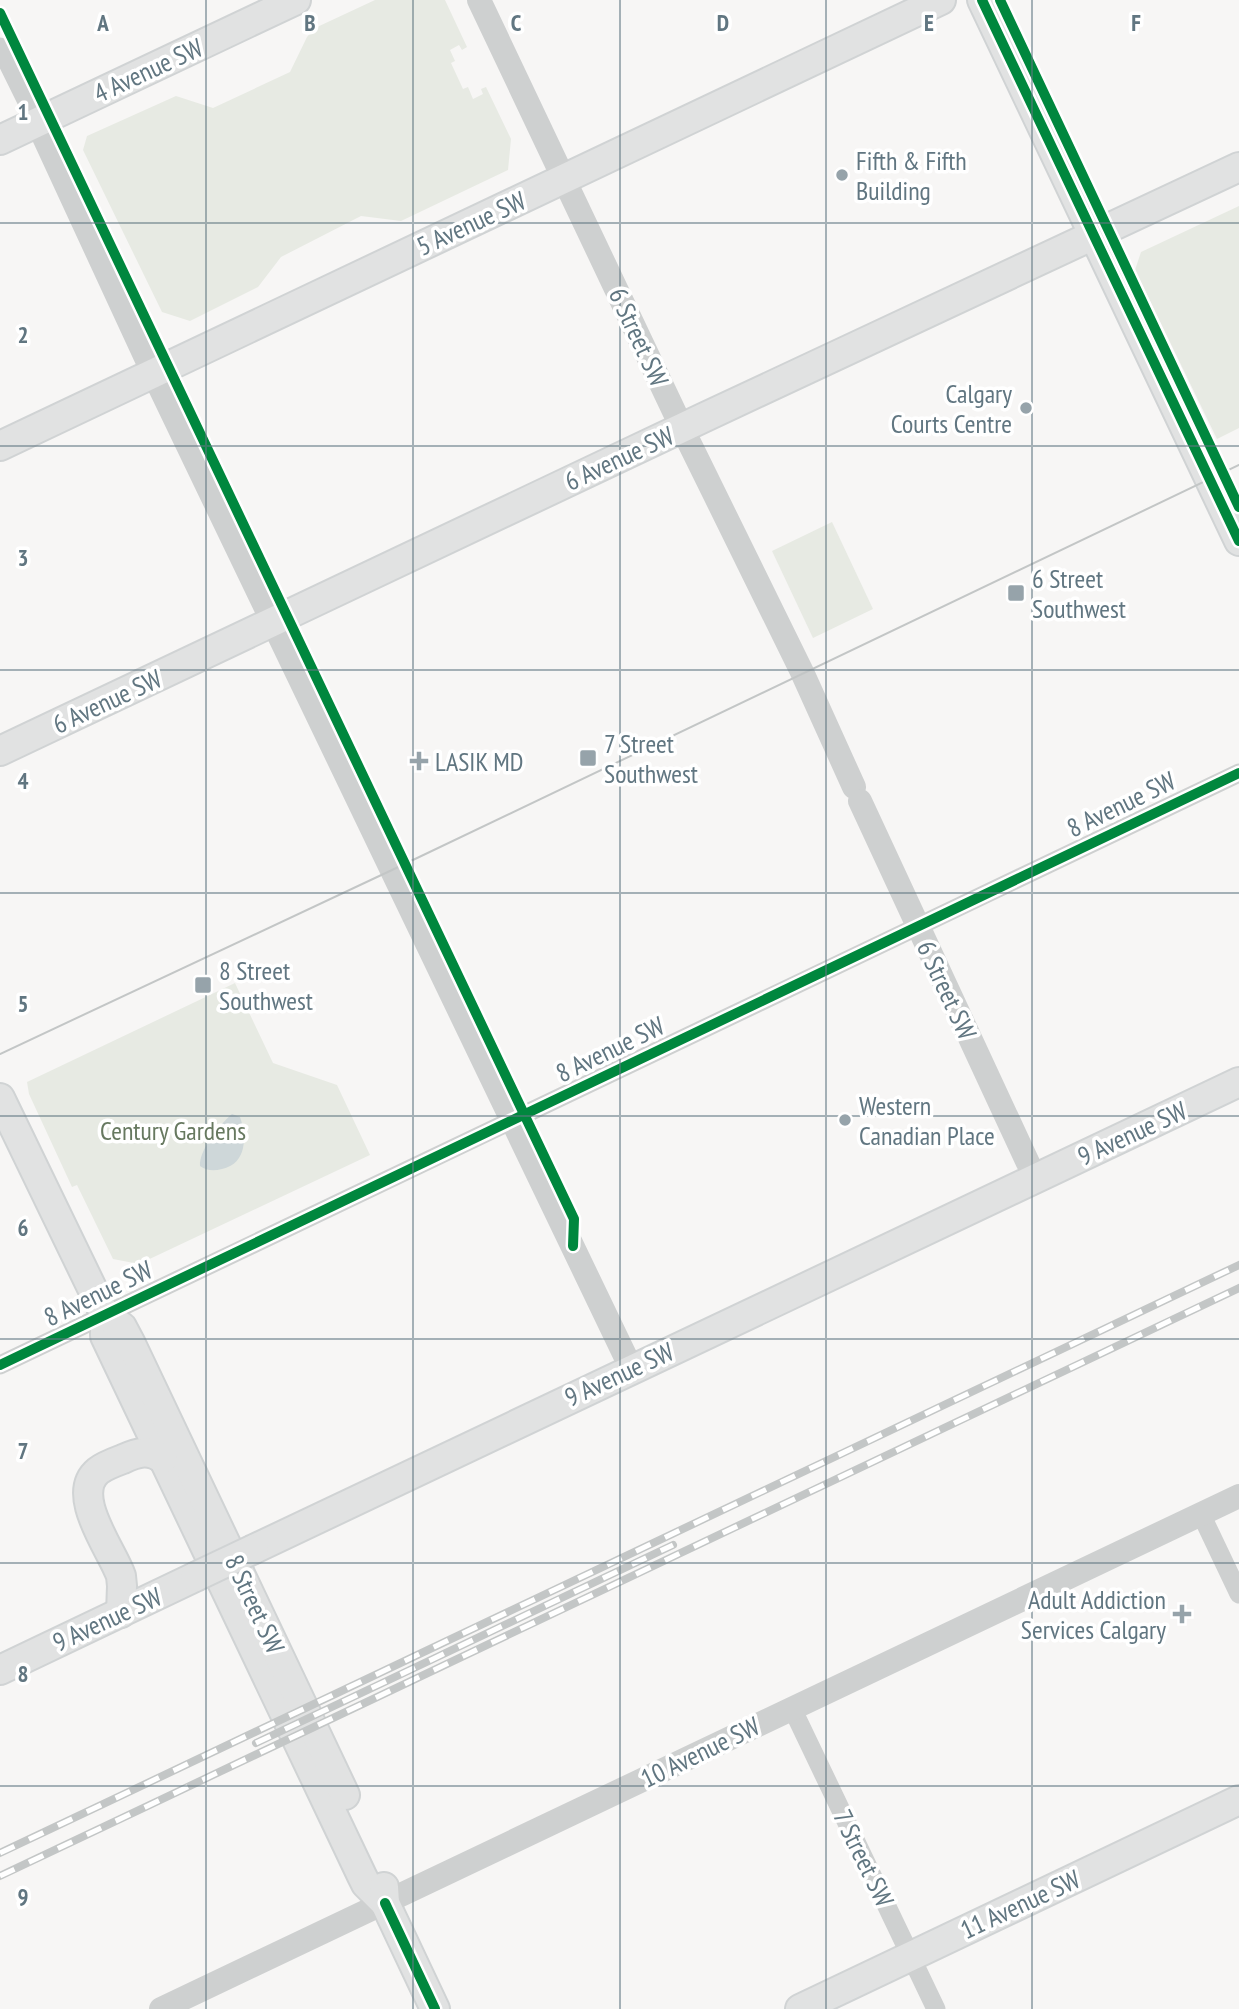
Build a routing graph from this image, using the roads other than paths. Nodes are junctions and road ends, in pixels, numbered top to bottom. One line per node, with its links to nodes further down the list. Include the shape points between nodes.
1 (296, 0): 6 (main road, 4 Avenue SW)
2 (479, 0): 9 (street, 6 Street SW)
3 (941, 0): 9 (main road, 5 Avenue SW)
4 (982, 0): 10 (main road)
5 (0, 47): 6 (street)
6 (37, 122): 7 (main road, 4 Avenue SW); 11 (street)
7 (0, 140)
8 (1239, 167): 10 (main road, 6 Avenue SW)
9 (564, 179): 11 (main road, 5 Avenue SW); 12 (street, 6 Street SW)
10 (1093, 236): 12 (main road, 6 Avenue SW); 14 (main road)
11 (153, 373): 13 (main road, 5 Avenue SW); 15 (street)
12 (682, 428): 15 (main road, 6 Avenue SW); 18 (street, 6 Street SW, via 802,672)
13 (0, 446)
14 (1239, 541)
15 (273, 622): 16 (main road, 6 Avenue SW); 21 (street)
16 (0, 751)
17 (1239, 773): 18 (street, 8 Avenue SW)
18 (918, 926): 21 (street, 8 Avenue SW); 22 (street, 6 Street SW)
19 (1239, 1082): 22 (main road, 9 Avenue SW)
20 (0, 1098): 23 (main road, 8 Street SW)
21 (511, 1121): 23 (street, 8 Avenue SW); 25 (street)
22 (1035, 1178): 25 (main road, 9 Avenue SW)
23 (105, 1315): 24 (street, 8 Avenue SW); 26 (main road, 8 Street SW, via 105,1336); 34 (main road, 8 Street SW, via 122,1327 174,1434 383,1876)
24 (0, 1365)
25 (631, 1368): 30 (main road, 9 Avenue SW, bridge)
26 (163, 1459): 30 (main road, via 137,1452 98,1471 88,1489 90,1510 121,1576); 34 (main road, 8 Street SW, via 366,1884)
27 (1239, 1496): 28 (street, 10 Avenue SW)
28 (1200, 1514): 29 (street); 32 (street, 10 Avenue SW)
29 (1239, 1594)
30 (121, 1613): 31 (main road, 9 Avenue SW)
31 (0, 1670)
32 (792, 1708): 34 (street, 10 Avenue SW); 35 (street, 7 Street SW)
33 (1239, 1800): 35 (main road, 11 Avenue SW)
34 (385, 1903): 36 (street, 10 Avenue SW); 37 (main road, 8 Street SW)
35 (911, 1956): 38 (main road, 11 Avenue SW); 39 (street, 7 Street SW)
36 (161, 2009)
37 (435, 2009)
38 (800, 2009)
39 (936, 2009)

